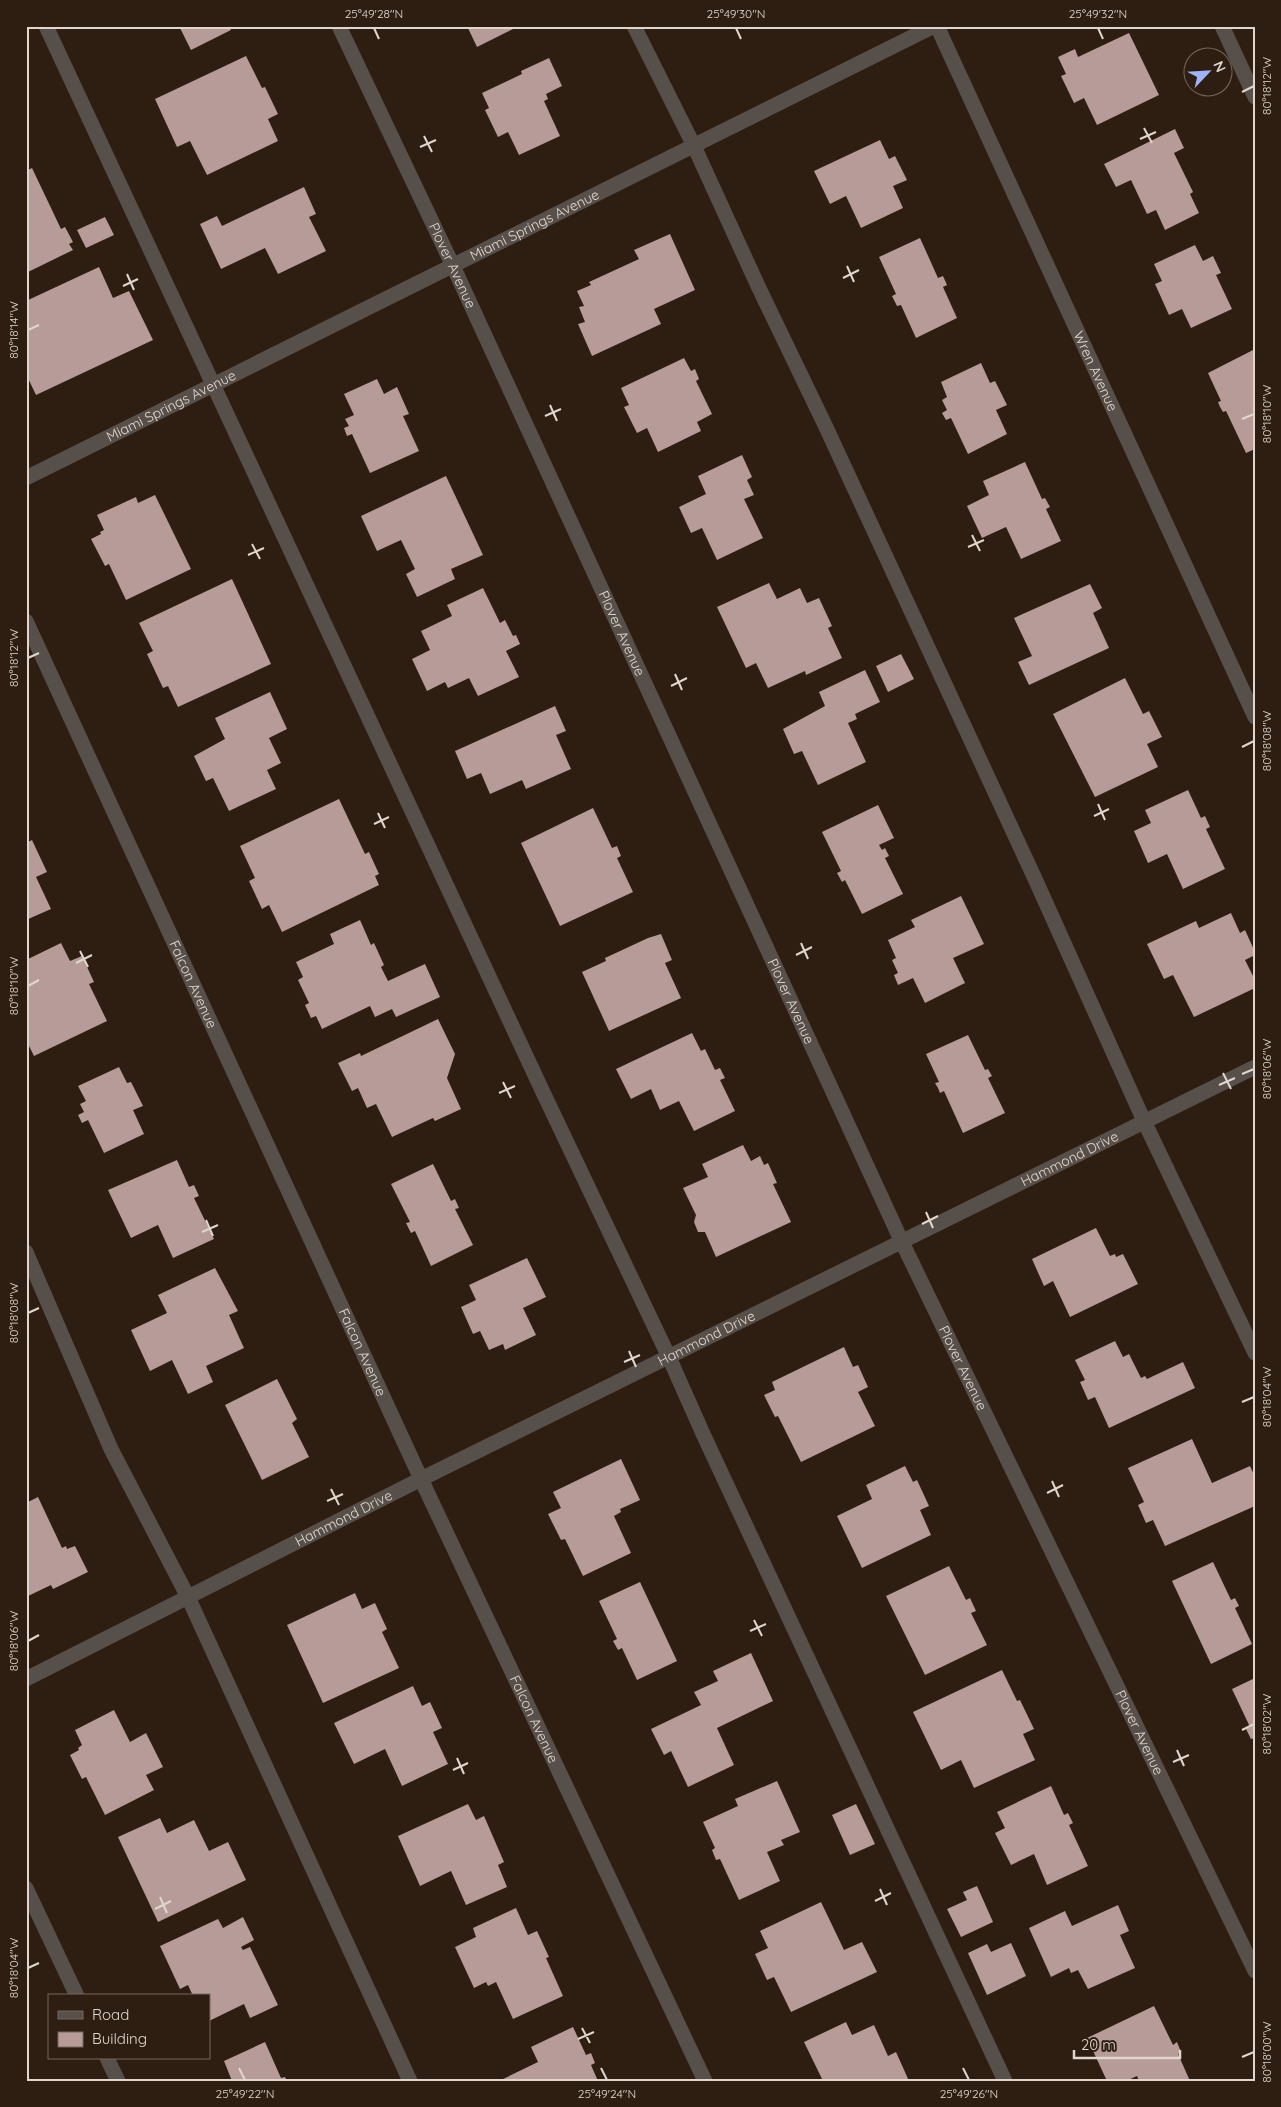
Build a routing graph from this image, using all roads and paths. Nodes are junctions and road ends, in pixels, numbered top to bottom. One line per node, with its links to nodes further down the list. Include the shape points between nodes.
1 (46, 26): 9 (street)
2 (339, 26): 8 (street, Plover Avenue)
3 (634, 26): 7 (street)
4 (935, 26): 7 (street, Miami Springs Avenue); 12 (street, Wren Avenue)
5 (1222, 26): 6 (street)
6 (1255, 97)
7 (694, 146): 8 (street, Miami Springs Avenue); 14 (street, via 932,655)
8 (453, 266): 9 (street, Miami Springs Avenue); 15 (street, Plover Avenue)
9 (213, 386): 10 (street, Miami Springs Avenue); 18 (street)
10 (26, 478)
11 (26, 621): 19 (street, Falcon Avenue)
12 (1255, 717)
13 (1255, 1067): 14 (street, Hammond Drive)
14 (1144, 1121): 15 (street, Hammond Drive); 17 (street)
15 (901, 1240): 18 (street, Hammond Drive); 23 (street, Plover Avenue)
16 (26, 1252): 20 (street, via 111,1449)
17 (1255, 1353)
18 (668, 1355): 19 (street, Hammond Drive); 29 (street)
19 (421, 1478): 20 (street, Hammond Drive); 28 (street, Falcon Avenue)
20 (188, 1597): 21 (street, Hammond Drive); 27 (street)
21 (26, 1679)
22 (26, 1888): 24 (street)
23 (1255, 1971)
24 (77, 1994)
25 (108, 2060): 26 (street)
26 (118, 2081)
27 (410, 2081)
28 (705, 2081)
29 (1005, 2081)

